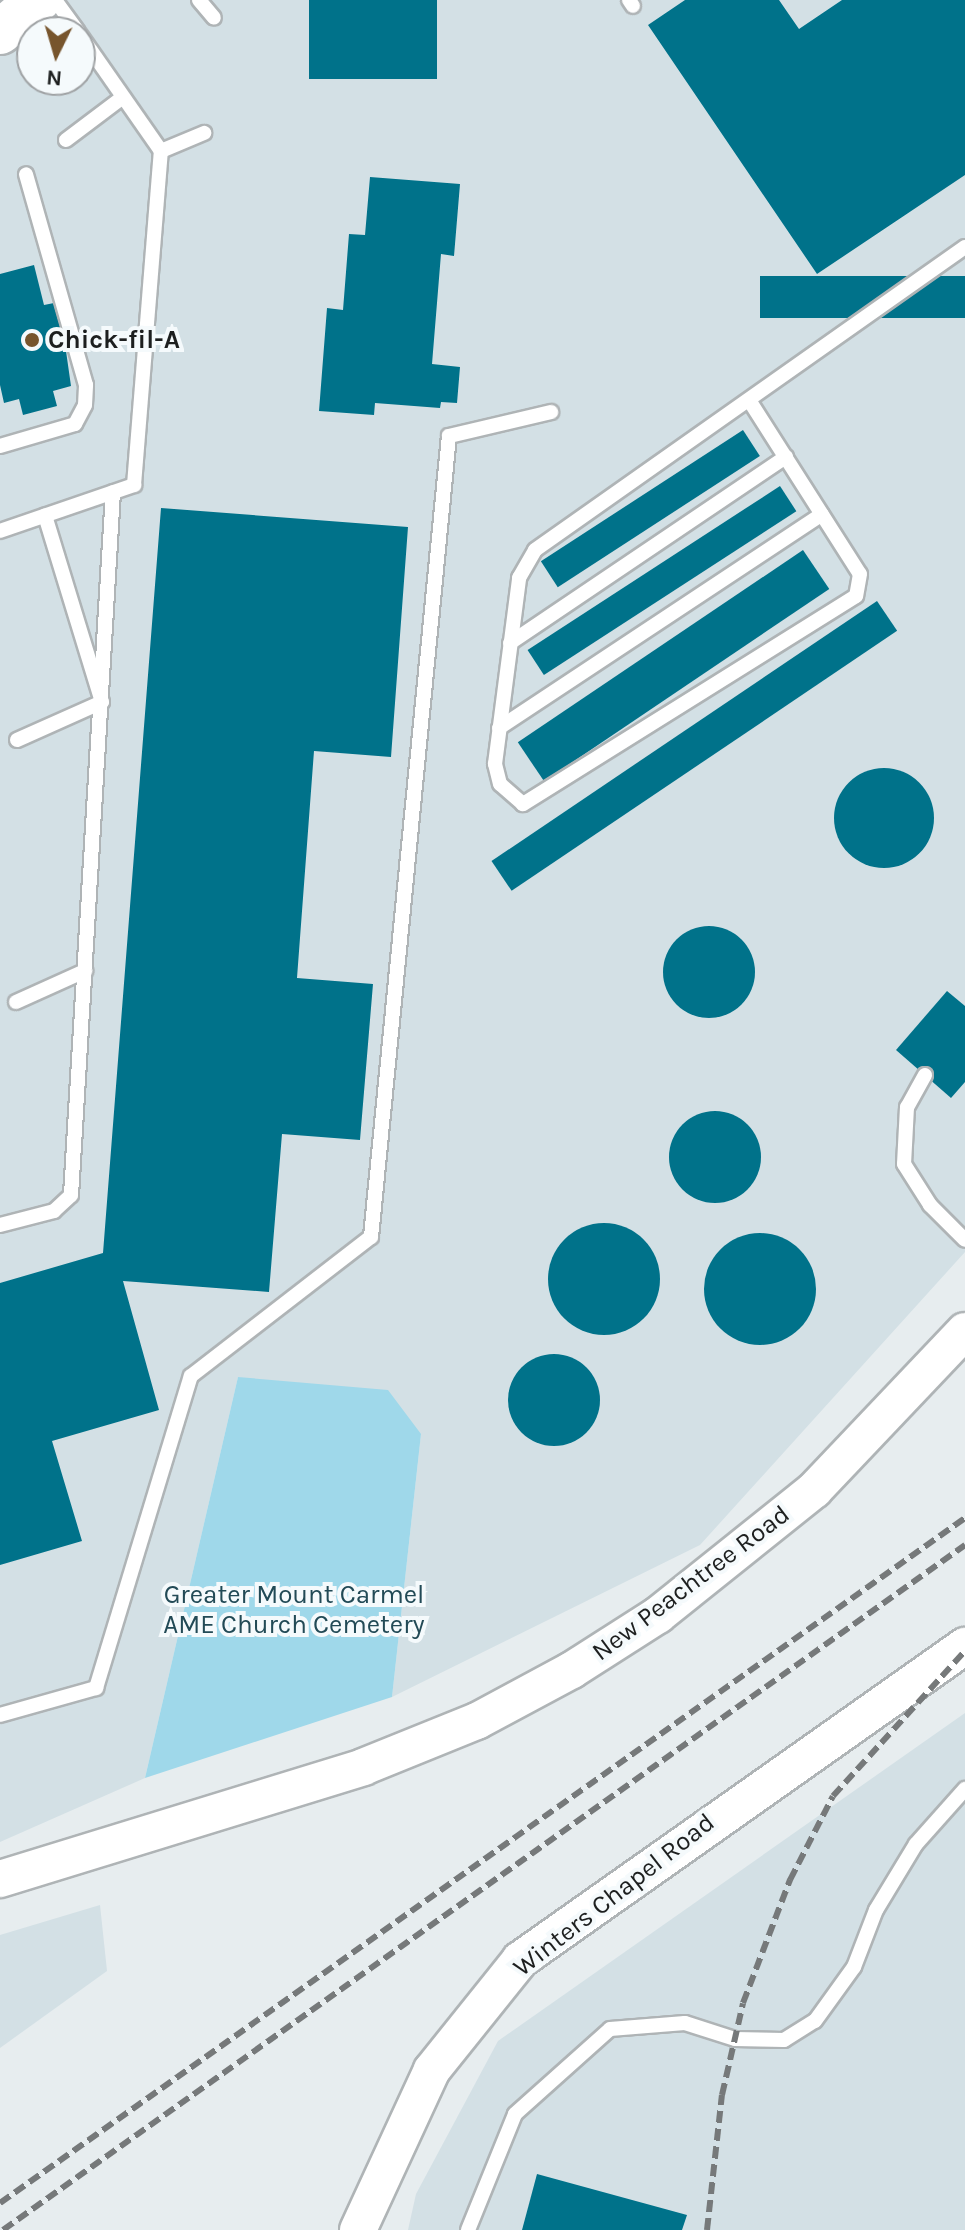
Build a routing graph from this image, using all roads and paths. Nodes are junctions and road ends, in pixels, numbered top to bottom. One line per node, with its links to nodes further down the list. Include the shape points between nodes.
1 (38, 0): 4 (main road)
2 (199, 0): 3 (lane)
3 (214, 18)
4 (0, 32)
5 (96, 58): 6 (lane)
6 (123, 97): 8 (lane); 9 (lane)
7 (204, 133): 9 (lane)
8 (66, 140)
9 (161, 151): 16 (lane, via 134,485)
10 (26, 174): 14 (lane, via 86,385 85,405 75,424)
11 (965, 247): 12 (lane)
12 (749, 400): 15 (lane); 20 (lane, via 535,550 519,578)
13 (551, 412): 31 (lane, via 449,436 371,1237 191,1376 96,1688)
14 (0, 446)
15 (786, 457): 17 (lane); 20 (lane)
16 (113, 492): 18 (lane); 21 (lane)
17 (822, 514): 22 (lane); 22 (lane, via 860,574 856,596 530,805 500,784)
18 (45, 516): 19 (lane); 21 (lane)
19 (0, 531)
20 (510, 643): 22 (lane)
21 (102, 702): 23 (lane); 24 (lane)
22 (499, 728)
23 (17, 740)
24 (85, 971): 25 (lane); 27 (lane, via 71,1195 54,1211)
25 (16, 1002)
26 (925, 1075): 28 (lane, via 907,1107 904,1164 930,1205)
27 (0, 1225)
28 (965, 1240)
29 (965, 1331): 33 (street, New Peachtree Road, via 814,1490 658,1615 572,1670 477,1721 363,1767)
30 (965, 1646): 34 (street, Winters Chapel Road, via 520,1960 432,2070)
31 (0, 1715)
32 (965, 1789): 35 (lane, via 916,1844 876,1910 854,1967 815,2021 784,2040 735,2039 685,2023 610,2029 515,2114)
33 (0, 1879)
34 (358, 2230)
35 (468, 2230)

